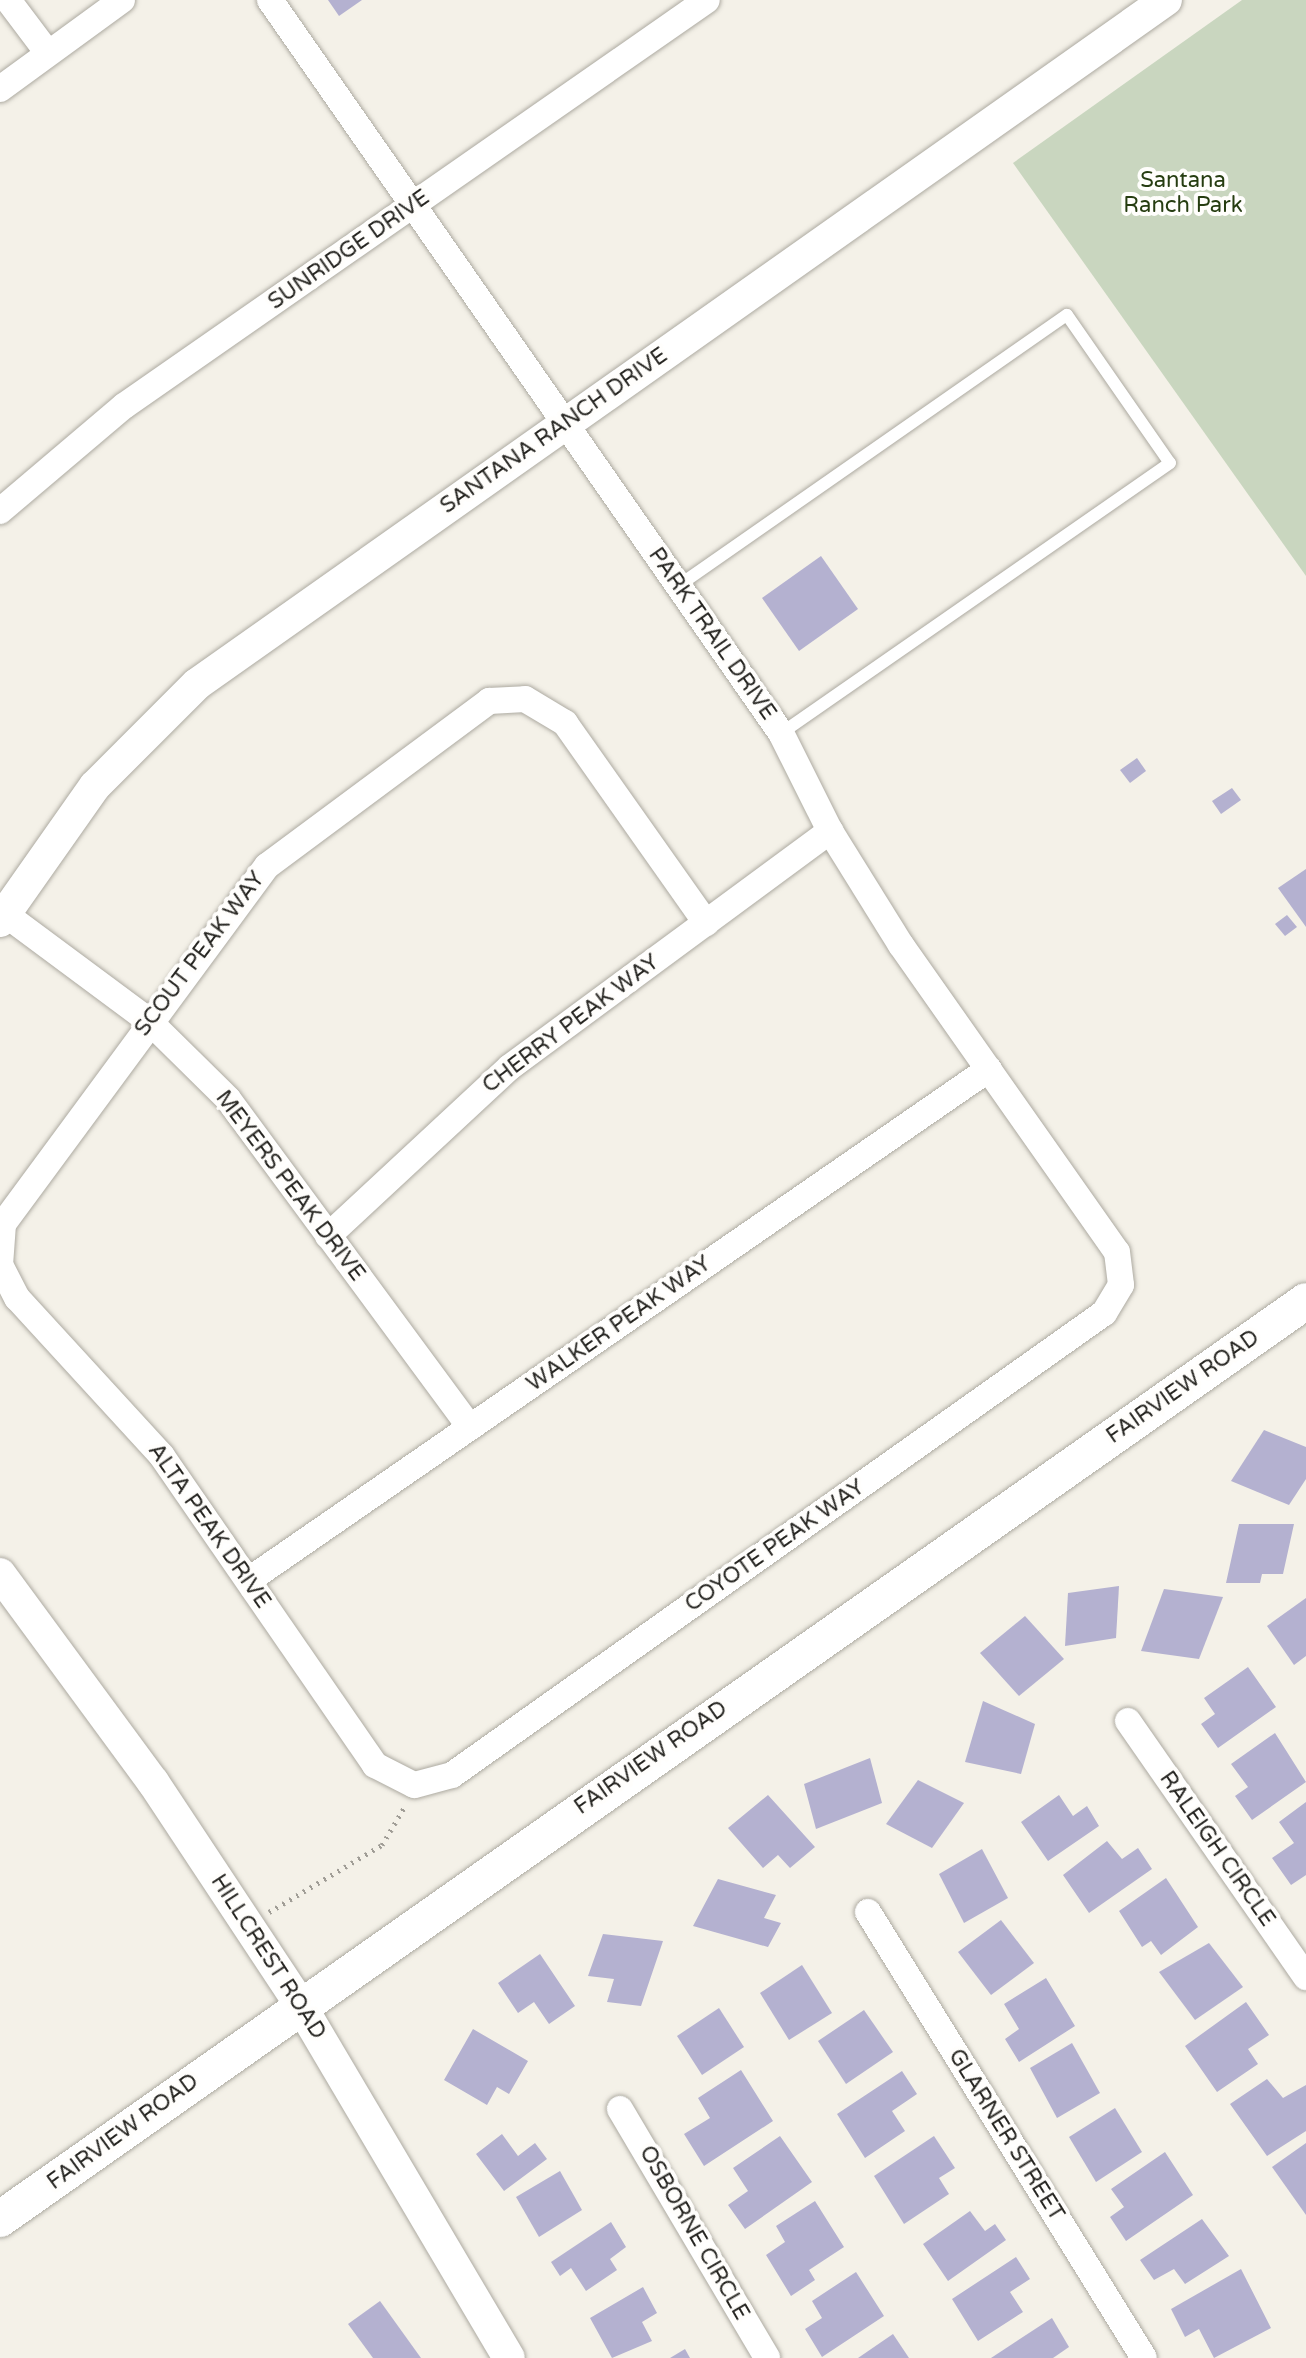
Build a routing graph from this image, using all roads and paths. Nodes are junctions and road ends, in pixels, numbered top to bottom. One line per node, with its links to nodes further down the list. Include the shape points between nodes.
1 (8, 0): 6 (street)
2 (122, 0): 6 (street)
3 (270, 0): 8 (street, PARK TRAIL DRIVE)
4 (707, 0): 8 (street, SUNRIDGE DRIVE)
5 (1166, 0): 9 (street, SANTANA RANCH DRIVE)
6 (48, 53): 7 (street)
7 (0, 89)
8 (413, 206): 9 (street, PARK TRAIL DRIVE); 10 (street, SUNRIDGE DRIVE, via 124,406)
9 (565, 423): 11 (street, PARK TRAIL DRIVE); 14 (street, SANTANA RANCH DRIVE, via 166,710 95,786)
10 (0, 511)
11 (678, 586): 12 (street, PARK TRAIL DRIVE); 12 (lane, via 1067,315 1170,463)
12 (781, 733): 13 (street, PARK TRAIL DRIVE)
13 (830, 831): 15 (street, CHERRY PEAK WAY); 17 (street, PARK TRAIL DRIVE)
14 (3, 918): 16 (street, MEYERS PEAK DRIVE)
15 (706, 923): 16 (street, SCOUT PEAK WAY, via 565,723 525,699 489,701 267,866); 18 (street, CHERRY PEAK WAY, via 510,1067)
16 (149, 1021): 18 (street, MEYERS PEAK DRIVE, via 228,1099); 19 (street, SCOUT PEAK WAY, via 3,1224)
17 (989, 1069): 20 (street, PARK TRAIL DRIVE, via 1117,1252); 22 (street, WALKER PEAK WAY)
18 (328, 1236): 22 (street, MEYERS PEAK DRIVE)
19 (0, 1265): 24 (street, ALTA PEAK DRIVE, via 17,1298 162,1456)
20 (1121, 1285): 26 (street, COYOTE PEAK WAY, via 1104,1313 452,1775)
21 (1306, 1301): 30 (main road, FAIRVIEW ROAD)
22 (470, 1427): 24 (street, WALKER PEAK WAY)
23 (0, 1574): 28 (street, HILLCREST ROAD)
24 (249, 1580): 26 (street, ALTA PEAK DRIVE, via 375,1765)
25 (1128, 1721): 29 (street, RALEIGH CIRCLE)
26 (414, 1785): 28 (path, via 382,1845)
27 (868, 1912): 35 (street, GLARNER STREET)
28 (248, 1926): 30 (street, HILLCREST ROAD)
29 (1306, 1977)
30 (299, 2003): 32 (main road, FAIRVIEW ROAD); 33 (street, HILLCREST ROAD)
31 (620, 2109): 34 (street, OSBORNE CIRCLE)
32 (0, 2219)
33 (509, 2358)
34 (767, 2358)
35 (1144, 2358)

